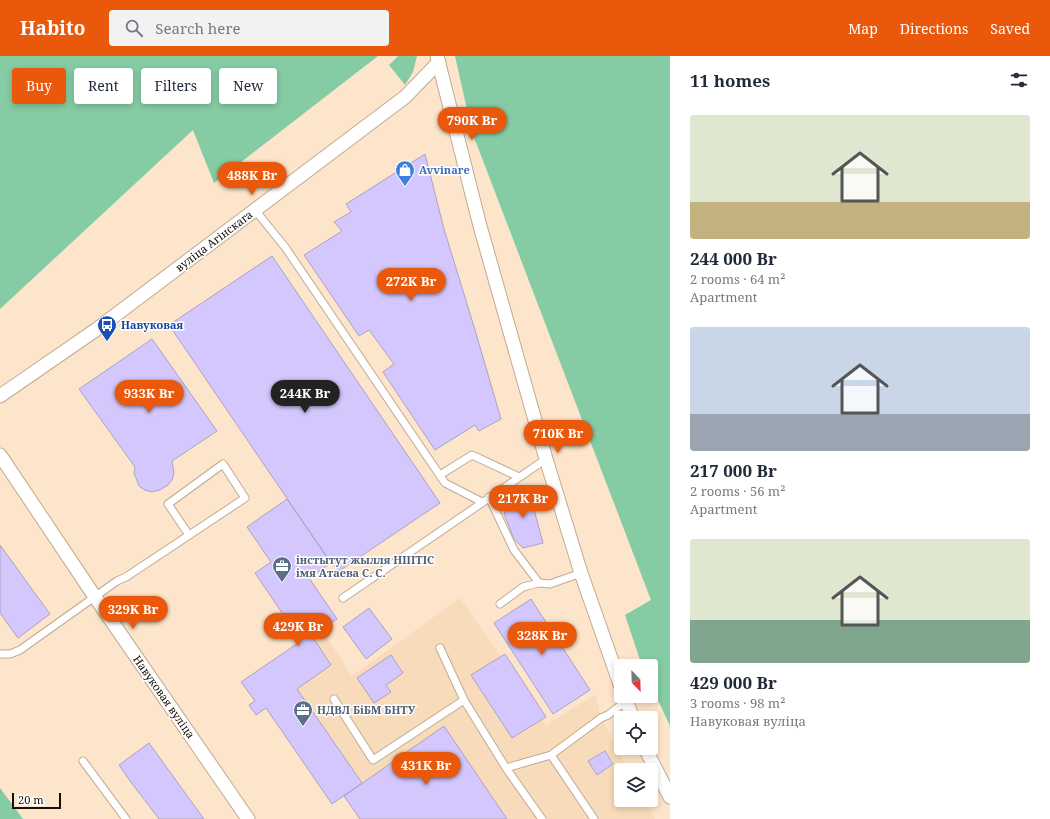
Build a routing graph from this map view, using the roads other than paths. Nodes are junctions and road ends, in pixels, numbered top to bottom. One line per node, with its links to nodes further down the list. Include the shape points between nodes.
1 (438, 59): 2 (street, вуліца Агінскага, via 406,97); 5 (street, via 480,226)
2 (255, 210): 3 (street, вуліца Агінскага, via 97,329); 6 (lane, via 285,247)
3 (0, 396)
4 (0, 455): 13 (street, Навуковая вуліца)
5 (546, 459): 7 (lane); 11 (street)
6 (440, 475): 7 (lane, via 472,455); 9 (lane, via 445,483)
7 (519, 477): 8 (lane)
8 (489, 497): 9 (lane); 12 (lane, via 514,550)
9 (482, 502): 14 (lane)
10 (189, 535): 10 (lane, via 168,504 223,464 245,498); 13 (lane)
11 (581, 573): 12 (lane, via 550,584); 18 (street)
12 (539, 583): 15 (lane, via 523,587)
13 (95, 597): 17 (lane, via 20,650); 28 (street, Навуковая вуліца)
14 (343, 598)
15 (500, 604)
16 (440, 648): 20 (lane)
17 (0, 654)
18 (614, 667)
19 (334, 699): 20 (lane, via 373,760)
20 (464, 700): 25 (lane)
21 (621, 703): 22 (lane)
22 (551, 755): 25 (lane); 30 (lane)
23 (649, 755): 26 (street)
24 (83, 761): 27 (lane)
25 (506, 768): 29 (lane)
26 (670, 797)
27 (126, 819)
28 (248, 819)
29 (542, 819)
30 (594, 819)

